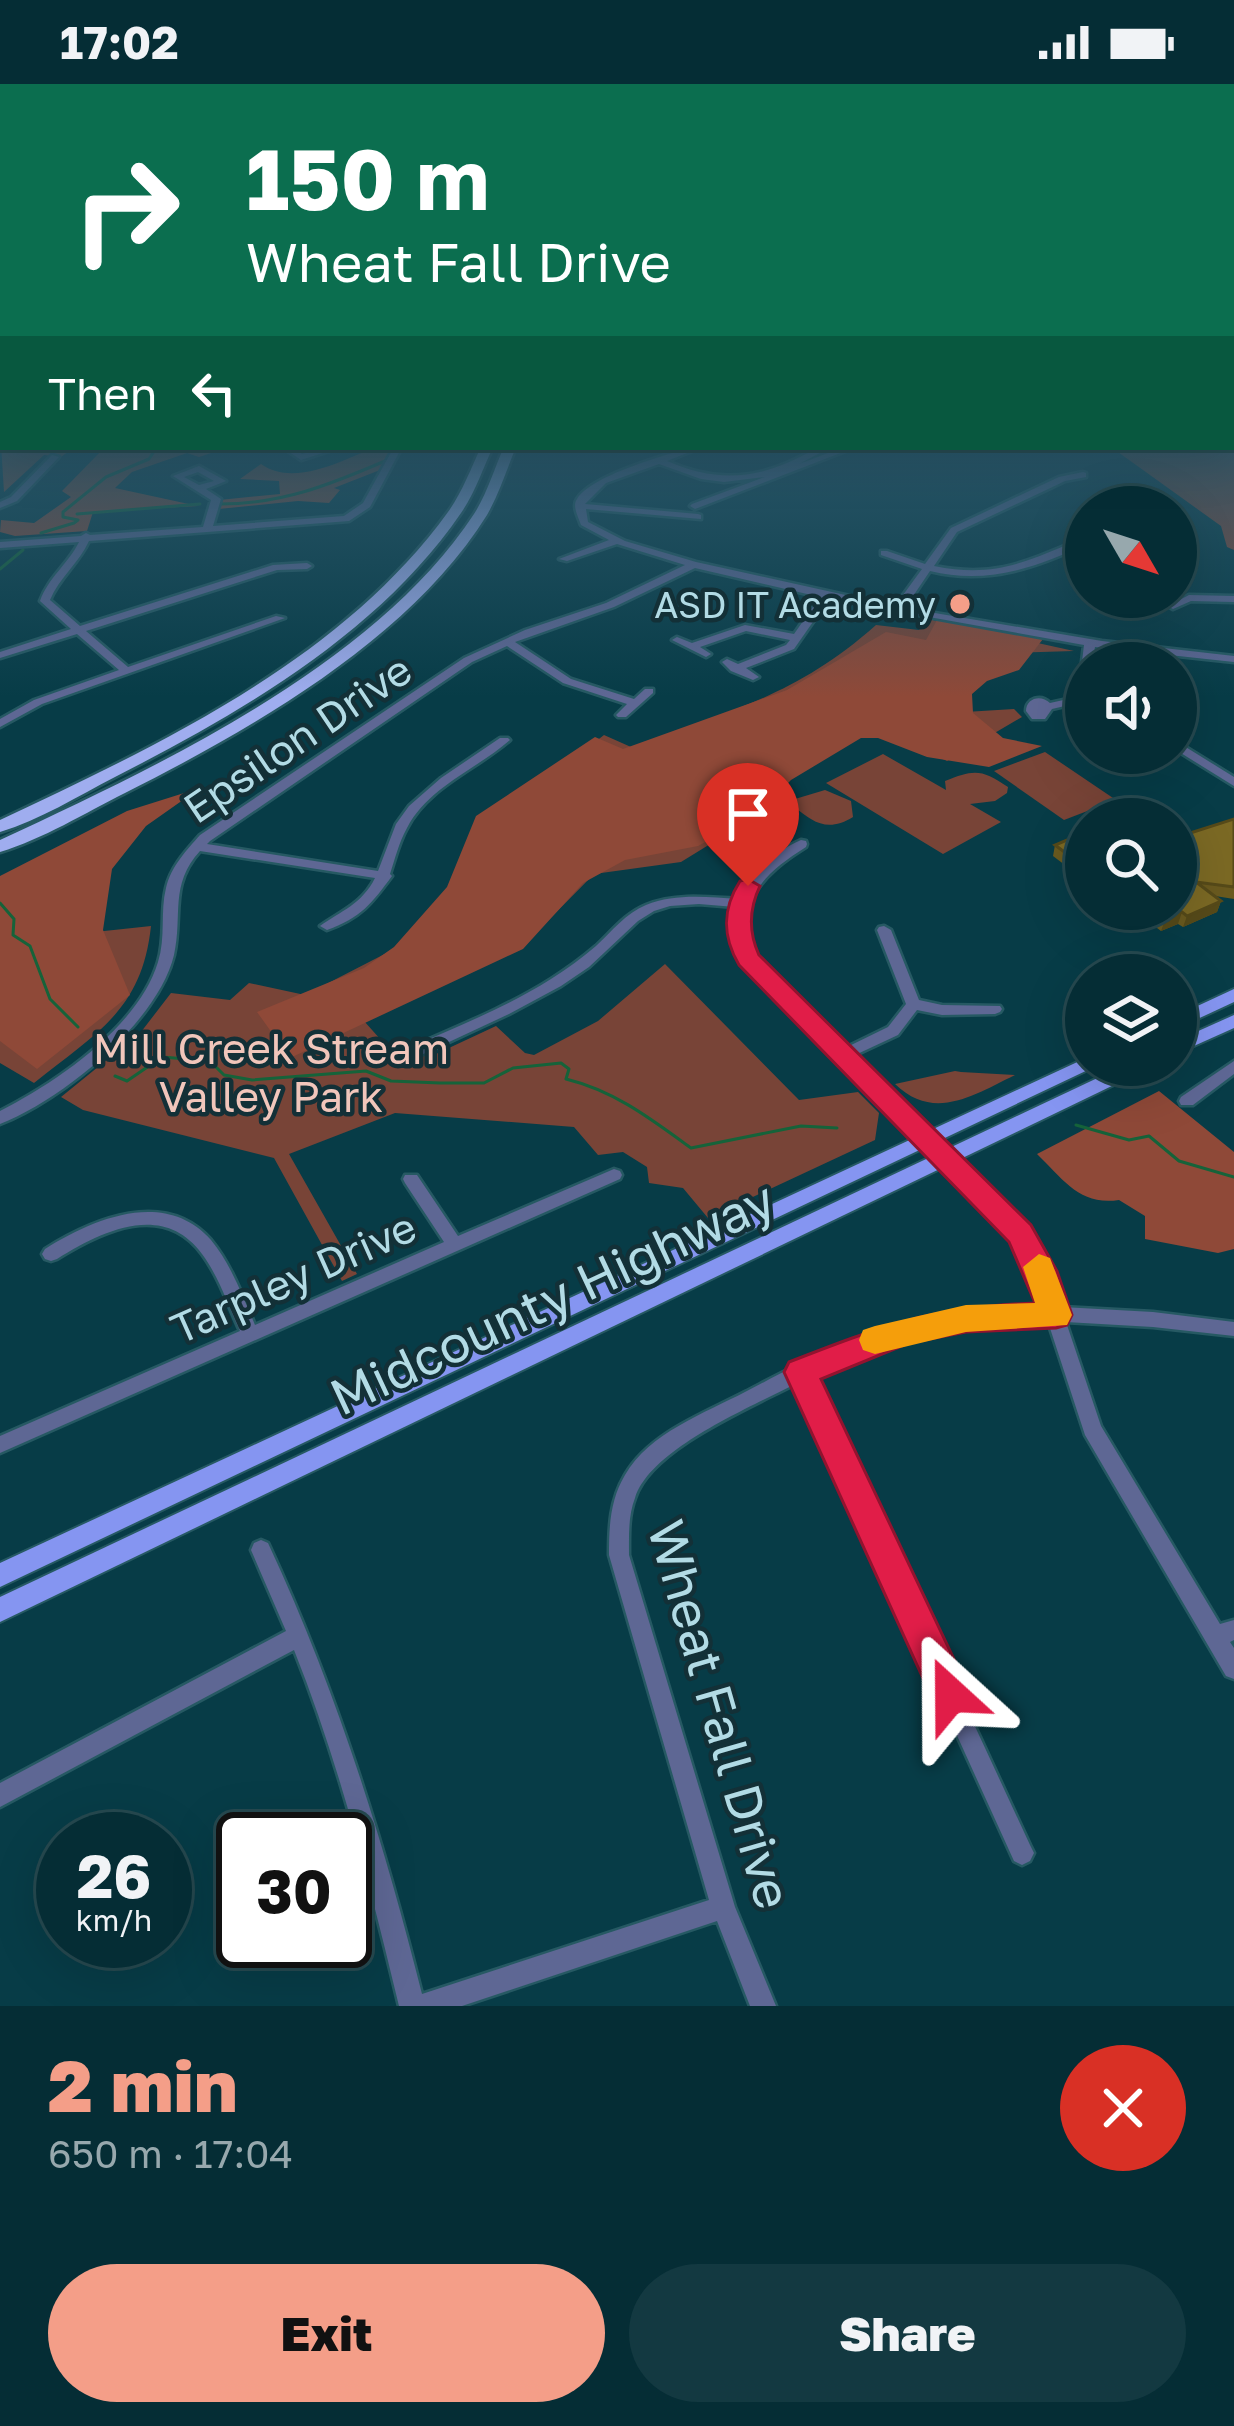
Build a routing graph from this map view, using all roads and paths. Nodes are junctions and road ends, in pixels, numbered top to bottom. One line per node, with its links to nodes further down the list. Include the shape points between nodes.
1 (210, 518): 7 (street)
2 (341, 518): 7 (street)
3 (447, 518): 43 (highway, via 430,545 308,654 174,738)
4 (476, 518): 46 (highway, via 420,586 287,692)
5 (585, 518): 9 (street)
6 (980, 518): 15 (street, via 954,530)
7 (207, 529): 8 (street)
8 (86, 536): 10 (street); 22 (street, via 78,560 45,601)
9 (613, 542): 13 (street); 14 (street)
10 (0, 545)
11 (1065, 550): 15 (street, via 1014,573)
12 (884, 553): 15 (street)
13 (564, 559)
14 (693, 565): 17 (street); 25 (street, Epsilon Drive)
15 (927, 565): 20 (street)
16 (308, 566): 22 (street, via 276,567)
17 (828, 593): 20 (street); 23 (street)
18 (1197, 598): 19 (street)
19 (1234, 599)
20 (900, 607): 26 (street)
21 (280, 619): 32 (street)
22 (80, 630): 29 (street); 32 (street)
23 (797, 638): 27 (street, via 745,628); 33 (street, via 783,652 731,665)
24 (676, 640): 27 (street)
25 (506, 641): 36 (street, via 567,681); 45 (street, Epsilon Drive)
26 (1080, 642)
27 (690, 647): 28 (street)
28 (706, 654)
29 (0, 656)
30 (1197, 658): 31 (street)
31 (1234, 659)
32 (126, 670): 39 (street)
33 (753, 677)
34 (649, 692): 36 (street)
35 (1065, 702): 37 (street)
36 (635, 703): 38 (street)
37 (1048, 706)
38 (622, 715)
39 (0, 724)
40 (504, 740): 47 (street, via 411,810)
41 (1197, 758): 42 (street)
42 (1234, 782)
43 (0, 826)
44 (801, 844): 48 (street, via 757,875)
45 (196, 846): 47 (street); 63 (street, Epsilon Drive, via 175,871 166,963 151,995 110,1039)
46 (0, 847)
47 (385, 876): 49 (street, via 357,910)
48 (740, 903): 57 (street, via 694,898 651,905 557,982); 58 (street, via 748,959)
49 (327, 926)
50 (884, 930): 52 (street)
51 (1234, 995): 54 (main road)
52 (913, 1004): 53 (street); 58 (street, via 893,1031)
53 (995, 1009)
54 (1197, 1013)
55 (1234, 1017): 56 (main road)
56 (1197, 1038)
57 (414, 1052)
58 (841, 1056): 64 (street)
59 (1234, 1066): 62 (street)
60 (1065, 1074): 64 (main road, Midcounty Highway)
61 (1098, 1086): 65 (main road, Midcounty Highway)
62 (1187, 1101)
63 (0, 1118)
64 (923, 1138): 65 (street); 76 (main road, Midcounty Highway)
65 (947, 1159): 70 (street, via 1020,1234); 77 (main road, Midcounty Highway)
66 (614, 1174): 68 (street, Tarpley Drive)
67 (411, 1179): 68 (street)
68 (455, 1245): 72 (street, Tarpley Drive)
69 (51, 1254): 72 (street, via 87,1229 167,1222 207,1247)
70 (1056, 1315): 71 (street, Wheat Fall Drive); 73 (street, Wheat Fall Drive, via 905,1330); 78 (street, via 1092,1429)
71 (1234, 1330)
72 (251, 1335): 74 (street, Tarpley Drive)
73 (801, 1372): 82 (street); 83 (street, Wheat Fall Drive, via 676,1438 643,1464 616,1514 619,1555)
74 (0, 1445)
75 (261, 1550): 79 (street)
76 (0, 1575)
77 (0, 1610)
78 (1224, 1633): 80 (street)
79 (298, 1636): 81 (street); 84 (street, via 368,1821)
80 (1234, 1668)
81 (0, 1795)
82 (1022, 1853)
83 (723, 1907): 85 (street); 86 (street, Wheat Fall Drive)
84 (412, 2006)
85 (424, 2006)
86 (763, 2006)

